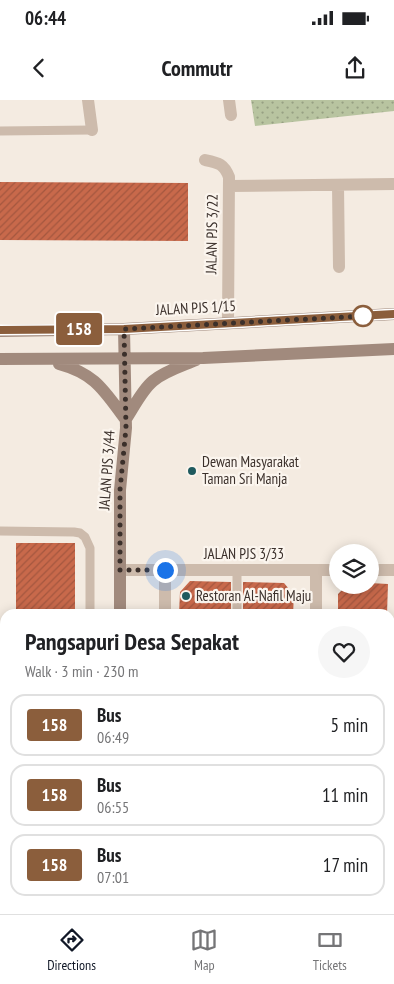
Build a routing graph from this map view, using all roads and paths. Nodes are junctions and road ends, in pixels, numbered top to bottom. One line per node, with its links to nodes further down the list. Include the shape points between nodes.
1 (88, 100): 4 (street)
2 (229, 100): 3 (street)
3 (231, 115)
4 (92, 130): 5 (lane)
5 (0, 131)
6 (205, 160): 9 (street, JALAN PJS 3/22, via 225,168)
7 (394, 184): 8 (street)
8 (338, 185): 9 (street); 10 (street)
9 (229, 186): 12 (street, JALAN PJS 3/22)
10 (339, 267)
11 (394, 314): 12 (main road, JALAN PJS 1/15)
12 (228, 322): 13 (main road, JALAN PJS 1/15)
13 (124, 329): 14 (main road, JALAN PJS 1/15); 18 (main road, JALAN PJS 3/44)
14 (0, 330)
15 (394, 348): 16 (main road)
16 (203, 358): 18 (main road); 20 (main road, via 153,380)
17 (0, 359): 19 (main road)
18 (124, 359): 19 (main road); 20 (main road, JALAN PJS 3/44)
19 (43, 360): 20 (main road, via 75,368 94,379)
20 (126, 420): 22 (main road, JALAN PJS 3/44, via 120,490)
21 (0, 531): 29 (lane, via 74,532 86,537 90,548)
22 (120, 570): 23 (street, JALAN PJS 3/33); 30 (main road, JALAN PJS 3/44)
23 (165, 570): 24 (street, JALAN PJS 3/33); 31 (street)
24 (237, 570): 25 (street, JALAN PJS 3/33); 32 (lane)
25 (316, 570): 26 (street, JALAN PJS 3/33); 33 (street)
26 (329, 570)
27 (379, 570): 28 (street)
28 (394, 570)
29 (90, 609)
30 (120, 609)
31 (164, 609)
32 (237, 609)
33 (316, 609)

